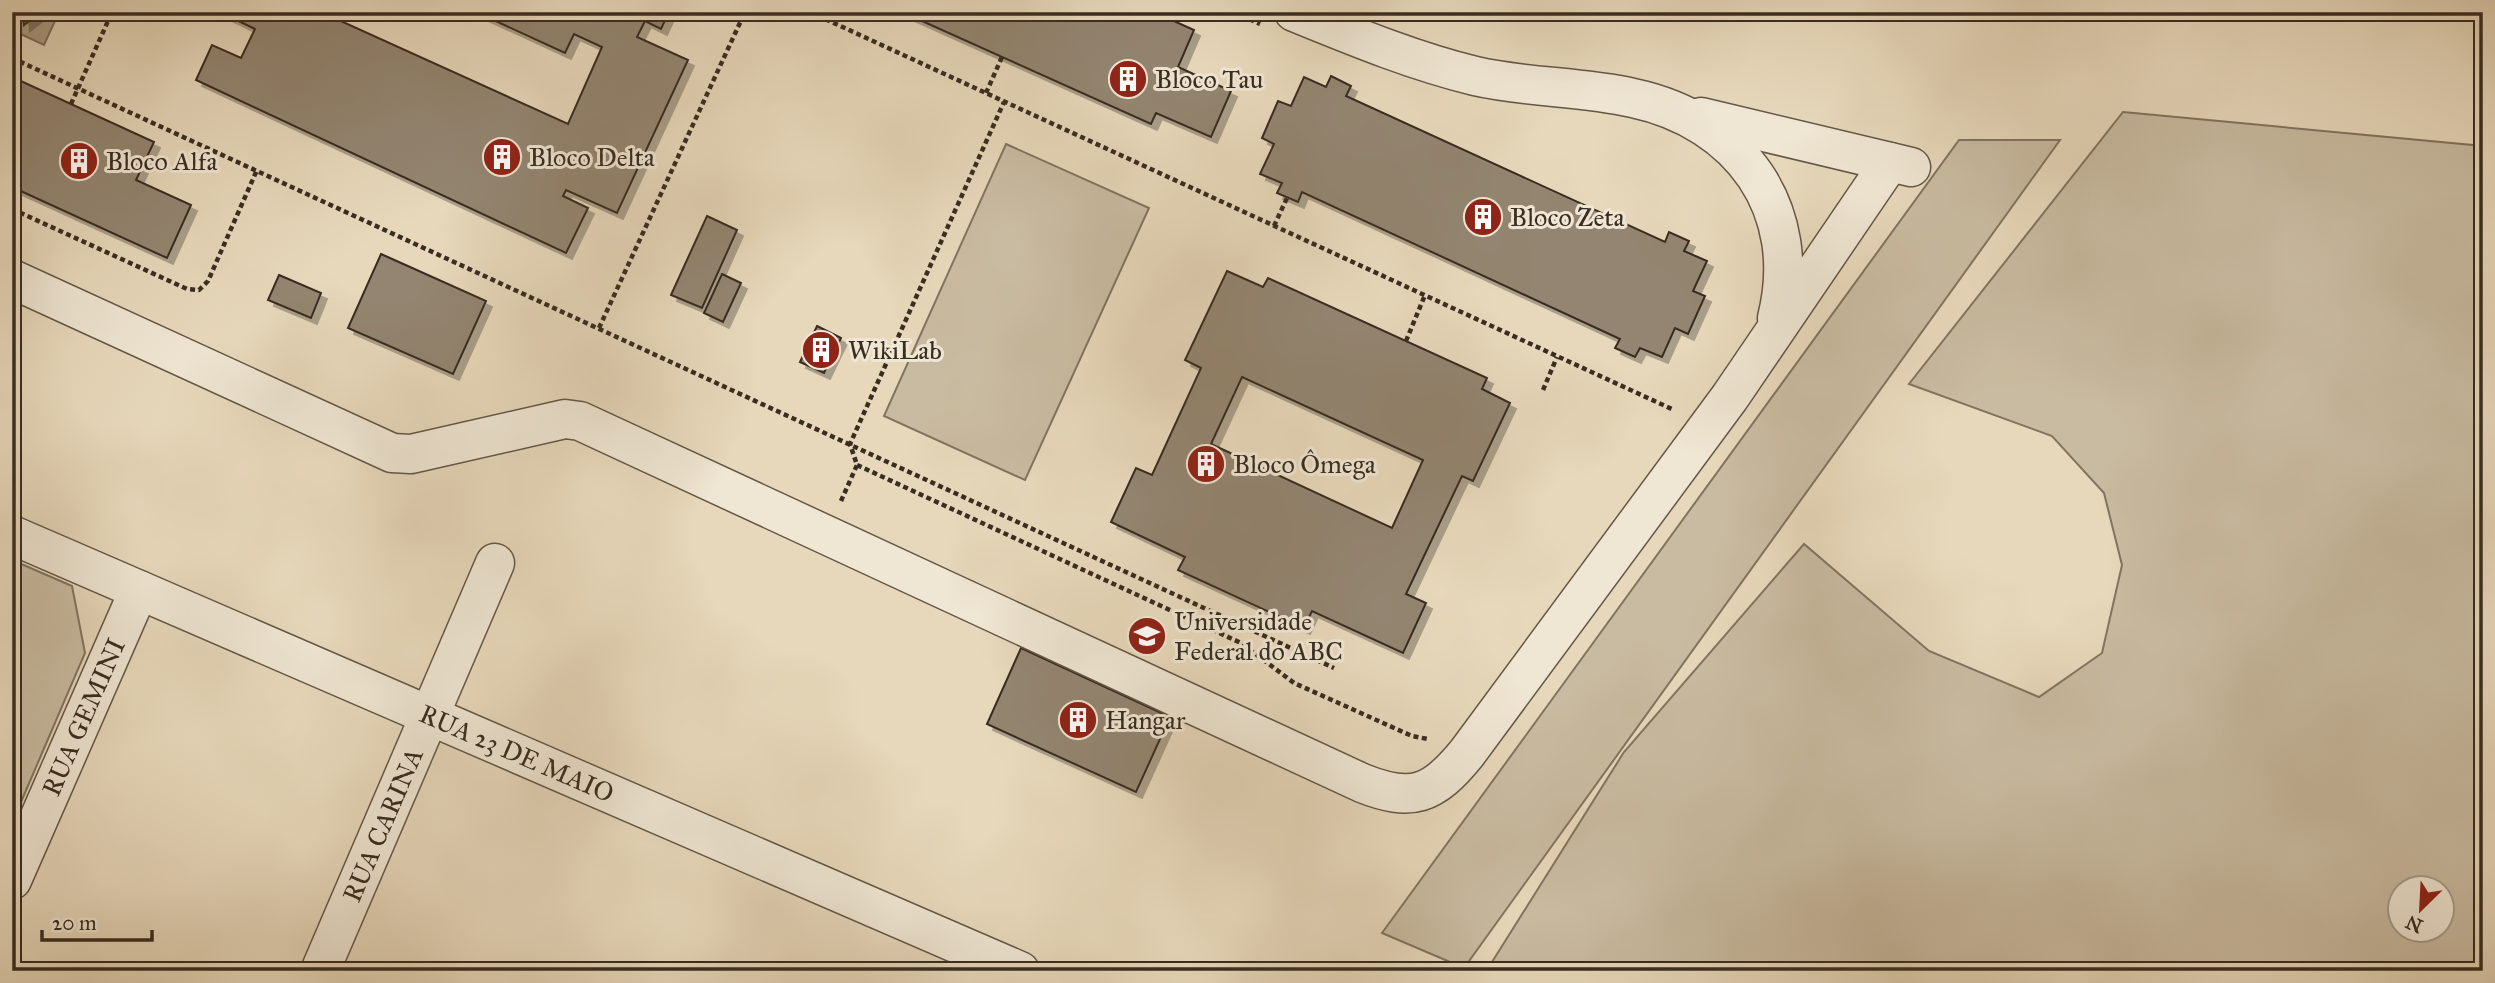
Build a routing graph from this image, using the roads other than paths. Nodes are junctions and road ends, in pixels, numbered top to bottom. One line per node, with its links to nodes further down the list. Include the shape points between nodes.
1 (1281, 20): 2 (street, via 1476,76 1633,97)
2 (1678, 112): 4 (street, via 1735,152 1753,172 1772,206 1784,243 1785,267); 4 (street, via 1900,165)
3 (12, 279): 4 (street, via 383,450 411,454 575,419 1390,794 1421,792 1447,778 1730,397)
4 (1775, 327)
5 (12, 535): 7 (street, RUA 23 DE MAIO)
6 (495, 563): 8 (street, RUA CARINA)
7 (139, 590): 8 (street, RUA 23 DE MAIO); 9 (street, RUA GEMINI)
8 (429, 716): 10 (street, RUA 23 DE MAIO); 11 (street, RUA CARINA)
9 (12, 880)
10 (1007, 968)
11 (320, 971)

